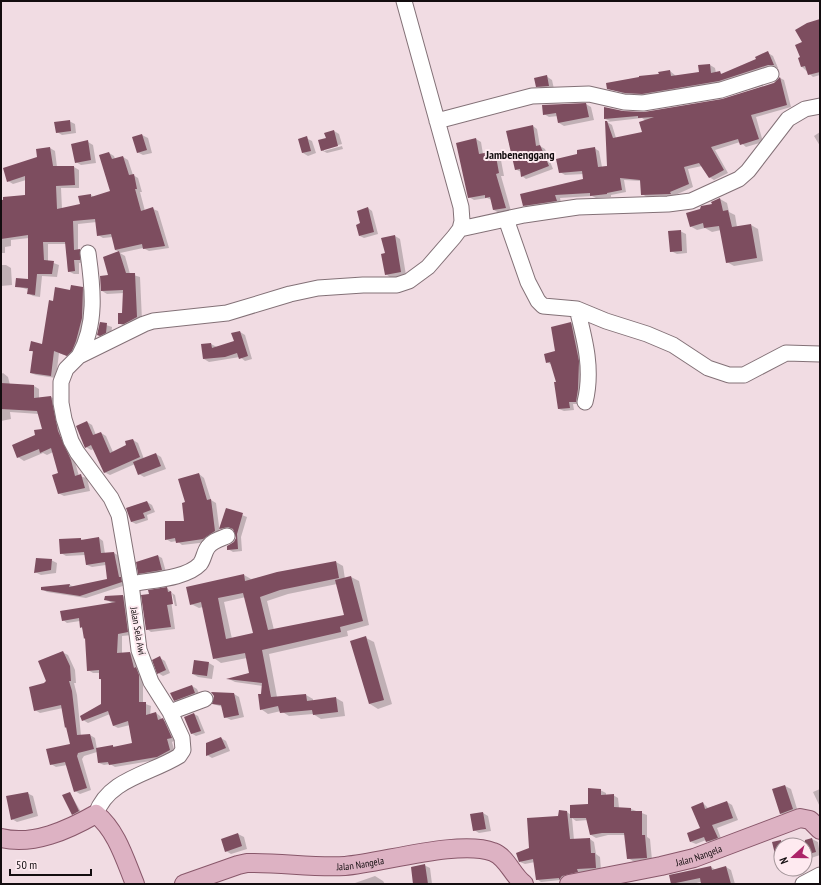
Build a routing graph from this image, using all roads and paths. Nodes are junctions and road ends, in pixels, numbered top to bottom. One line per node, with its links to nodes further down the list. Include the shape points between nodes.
1 (404, 1): 4 (street)
2 (771, 74): 4 (street, via 721,90 643,103 624,102 589,94 532,96)
3 (820, 106): 5 (street, via 804,109 788,119 739,179 691,201 674,204 578,207)
4 (437, 121): 6 (street, via 461,207)
5 (506, 219): 6 (street); 8 (street, via 528,282 540,304 551,308)
6 (460, 229): 10 (street, via 428,267 409,281 397,285 318,288 227,312 144,324)
7 (88, 254): 10 (street, via 93,285 92,317 90,333)
8 (578, 309): 9 (street, via 647,334 720,373 744,375 786,353); 11 (street, via 587,348 589,376)
9 (820, 354)
10 (79, 356): 13 (street, Jalan Sela Awi, via 66,369 61,382 61,403 74,447 107,492 119,515)
11 (585, 402)
12 (226, 536): 13 (street, via 207,548 200,564 192,570 182,575)
13 (131, 584): 15 (street, Jalan Sela Awi, via 139,650 151,682)
14 (205, 699): 15 (street)
15 (170, 712): 16 (street, Jalan Sela Awi, via 182,738 181,753 173,760 128,780 109,792)
16 (96, 814): 18 (main road, via 77,825 31,840 15,841); 20 (main road, via 118,842)
17 (820, 830): 23 (main road, Jalan Nangela, via 810,820 800,818 694,858)
18 (1, 838)
19 (820, 875): 24 (street)
20 (135, 884)
21 (184, 884): 22 (main road, Jalan Nangela, via 238,864 344,866 468,848 498,854)
22 (523, 884)
23 (569, 884)
24 (803, 884)

